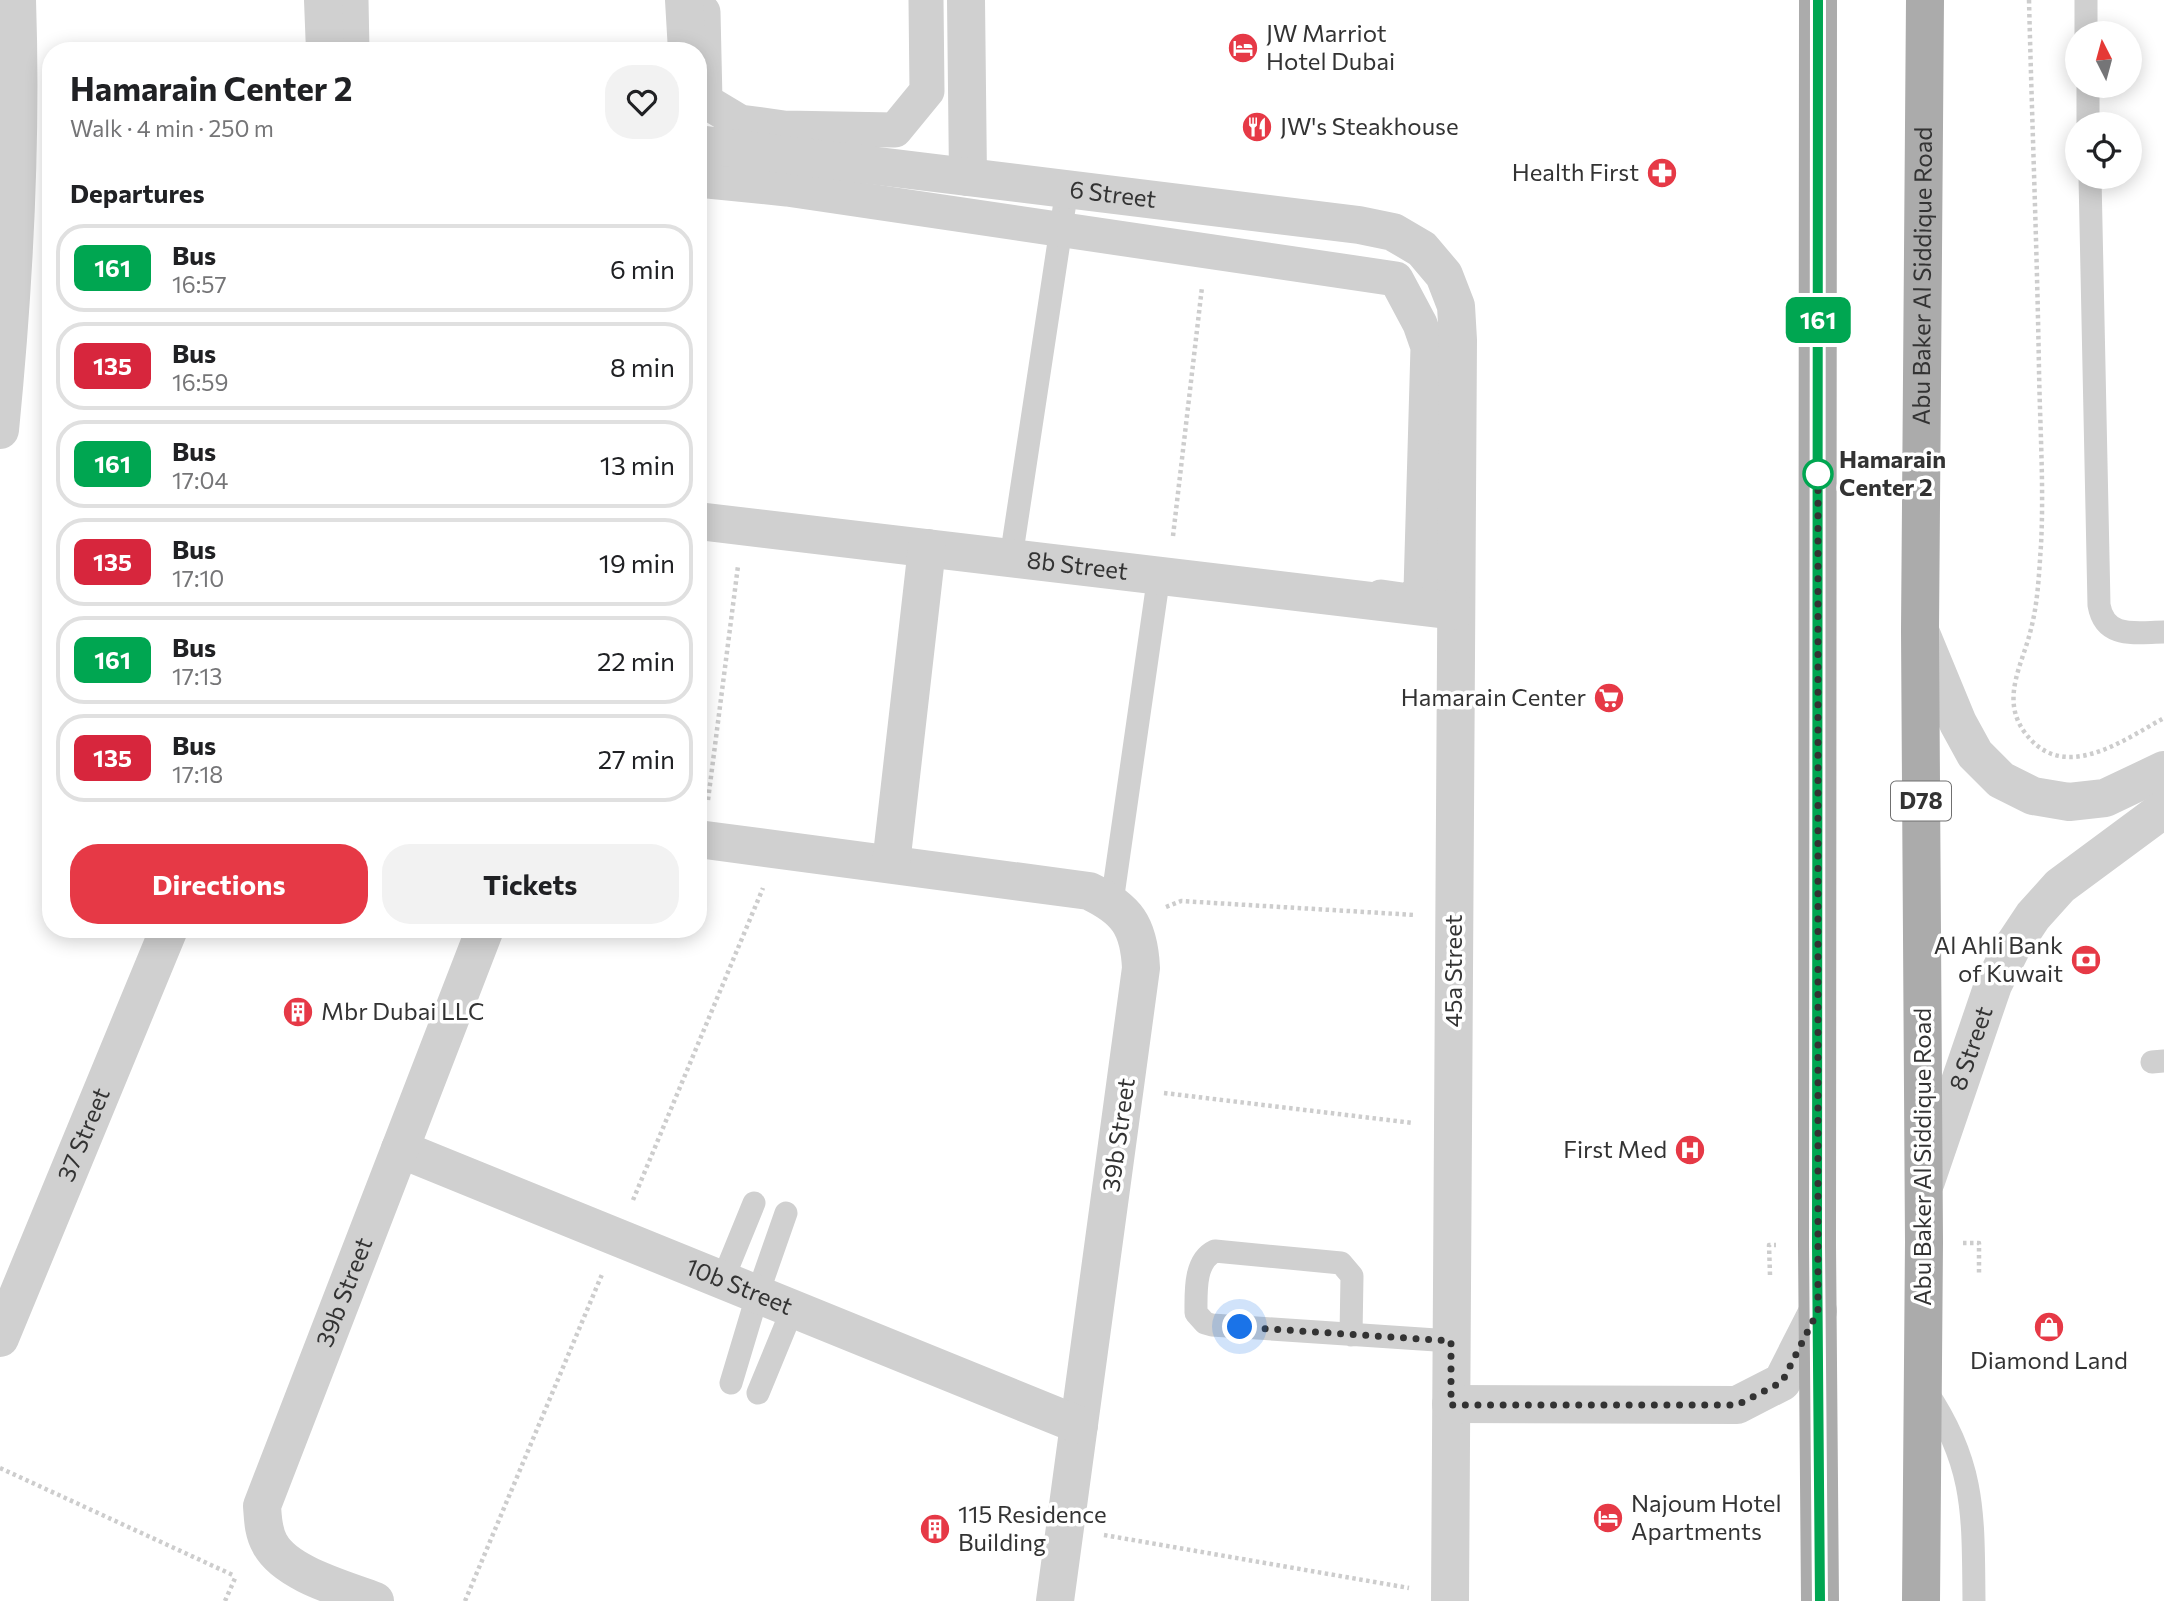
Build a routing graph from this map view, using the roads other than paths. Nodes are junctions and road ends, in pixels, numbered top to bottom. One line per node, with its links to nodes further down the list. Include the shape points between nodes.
1 (17, 0): 26 (street, via 17,184)
2 (323, 0): 13 (street)
3 (351, 0): 14 (street)
4 (672, 0): 15 (street)
5 (684, 0): 16 (street)
6 (702, 0): 17 (street)
7 (926, 0): 18 (street, via 927,91 895,130 784,128 740,122)
8 (967, 0): 20 (street)
9 (1818, 0): 49 (main road)
10 (1925, 0): 33 (main road, Abu Baker Al Siddique Road / D78)
11 (2085, 0): 12 (lane)
12 (2086, 21)
13 (325, 42)
14 (352, 42)
15 (674, 42)
16 (686, 42)
17 (703, 42)
18 (707, 102)
19 (707, 145): 20 (street, 6 Street)
20 (968, 177): 22 (street, 6 Street)
21 (707, 181): 24 (street)
22 (1067, 189): 24 (lane); 25 (street, 6 Street, via 1393,232 1422,249 1444,275 1456,306)
23 (2090, 189): 34 (lane, via 2099,605 2113,629)
24 (1060, 230): 30 (lane); 31 (street, via 1396,279 1428,347 1421,590 1409,601)
25 (1458, 340): 32 (street, 45a Street)
26 (0, 430)
27 (707, 507): 30 (street)
28 (707, 522): 29 (street, 8b Street)
29 (927, 548): 30 (street, 8b Street); 38 (street)
30 (1012, 553): 31 (street, 8b Street)
31 (1164, 572): 32 (street, 8b Street); 39 (lane)
32 (1455, 611): 52 (street, 45a Street)
33 (1920, 631): 35 (street, via 1958,723 1975,754 2001,780 2034,796 2069,802 2105,798); 43 (main road, Abu Baker Al Siddique Road / D78)
34 (2164, 632)
35 (2164, 770)
36 (2164, 809): 43 (street, 8 Street, via 2060,886 2011,949 1993,985)
37 (707, 840): 38 (street)
38 (891, 864): 39 (street, via 1089,891)
39 (1121, 911): 57 (street, 39b Street, via 1140,943 1141,968)
40 (165, 938): 51 (street, 37 Street)
41 (482, 938): 42 (street, 39b Street)
42 (400, 1149): 46 (street, 10b Street); 59 (street, 39b Street, via 262,1506 263,1527 283,1560)
43 (1923, 1189): 54 (main road, Abu Baker Al Siddique Road / D78)
44 (754, 1203): 46 (lane)
45 (786, 1213): 47 (lane)
46 (723, 1279): 47 (street, 10b Street)
47 (758, 1293): 48 (street, 10b Street); 53 (lane)
48 (793, 1308): 55 (lane); 57 (street, 10b Street)
49 (1818, 1311): 56 (street, via 1782,1382 1737,1405); 61 (main road)
50 (1351, 1335): 50 (lane, via 1205,1323 1196,1312 1202,1261 1215,1251 1341,1263 1352,1276); 52 (lane)
51 (0, 1338)
52 (1451, 1341): 56 (street, 45a Street)
53 (731, 1383)
54 (1923, 1386): 62 (main road, Abu Baker Al Siddique Road / D78); 63 (lane, via 1958,1447 1968,1482)
55 (758, 1393)
56 (1451, 1405): 58 (street, 45a Street)
57 (1079, 1425): 60 (street, 39b Street)
58 (1450, 1598)
59 (375, 1601)
60 (1055, 1601)
61 (1820, 1601)
62 (1921, 1601)
63 (1975, 1601)

